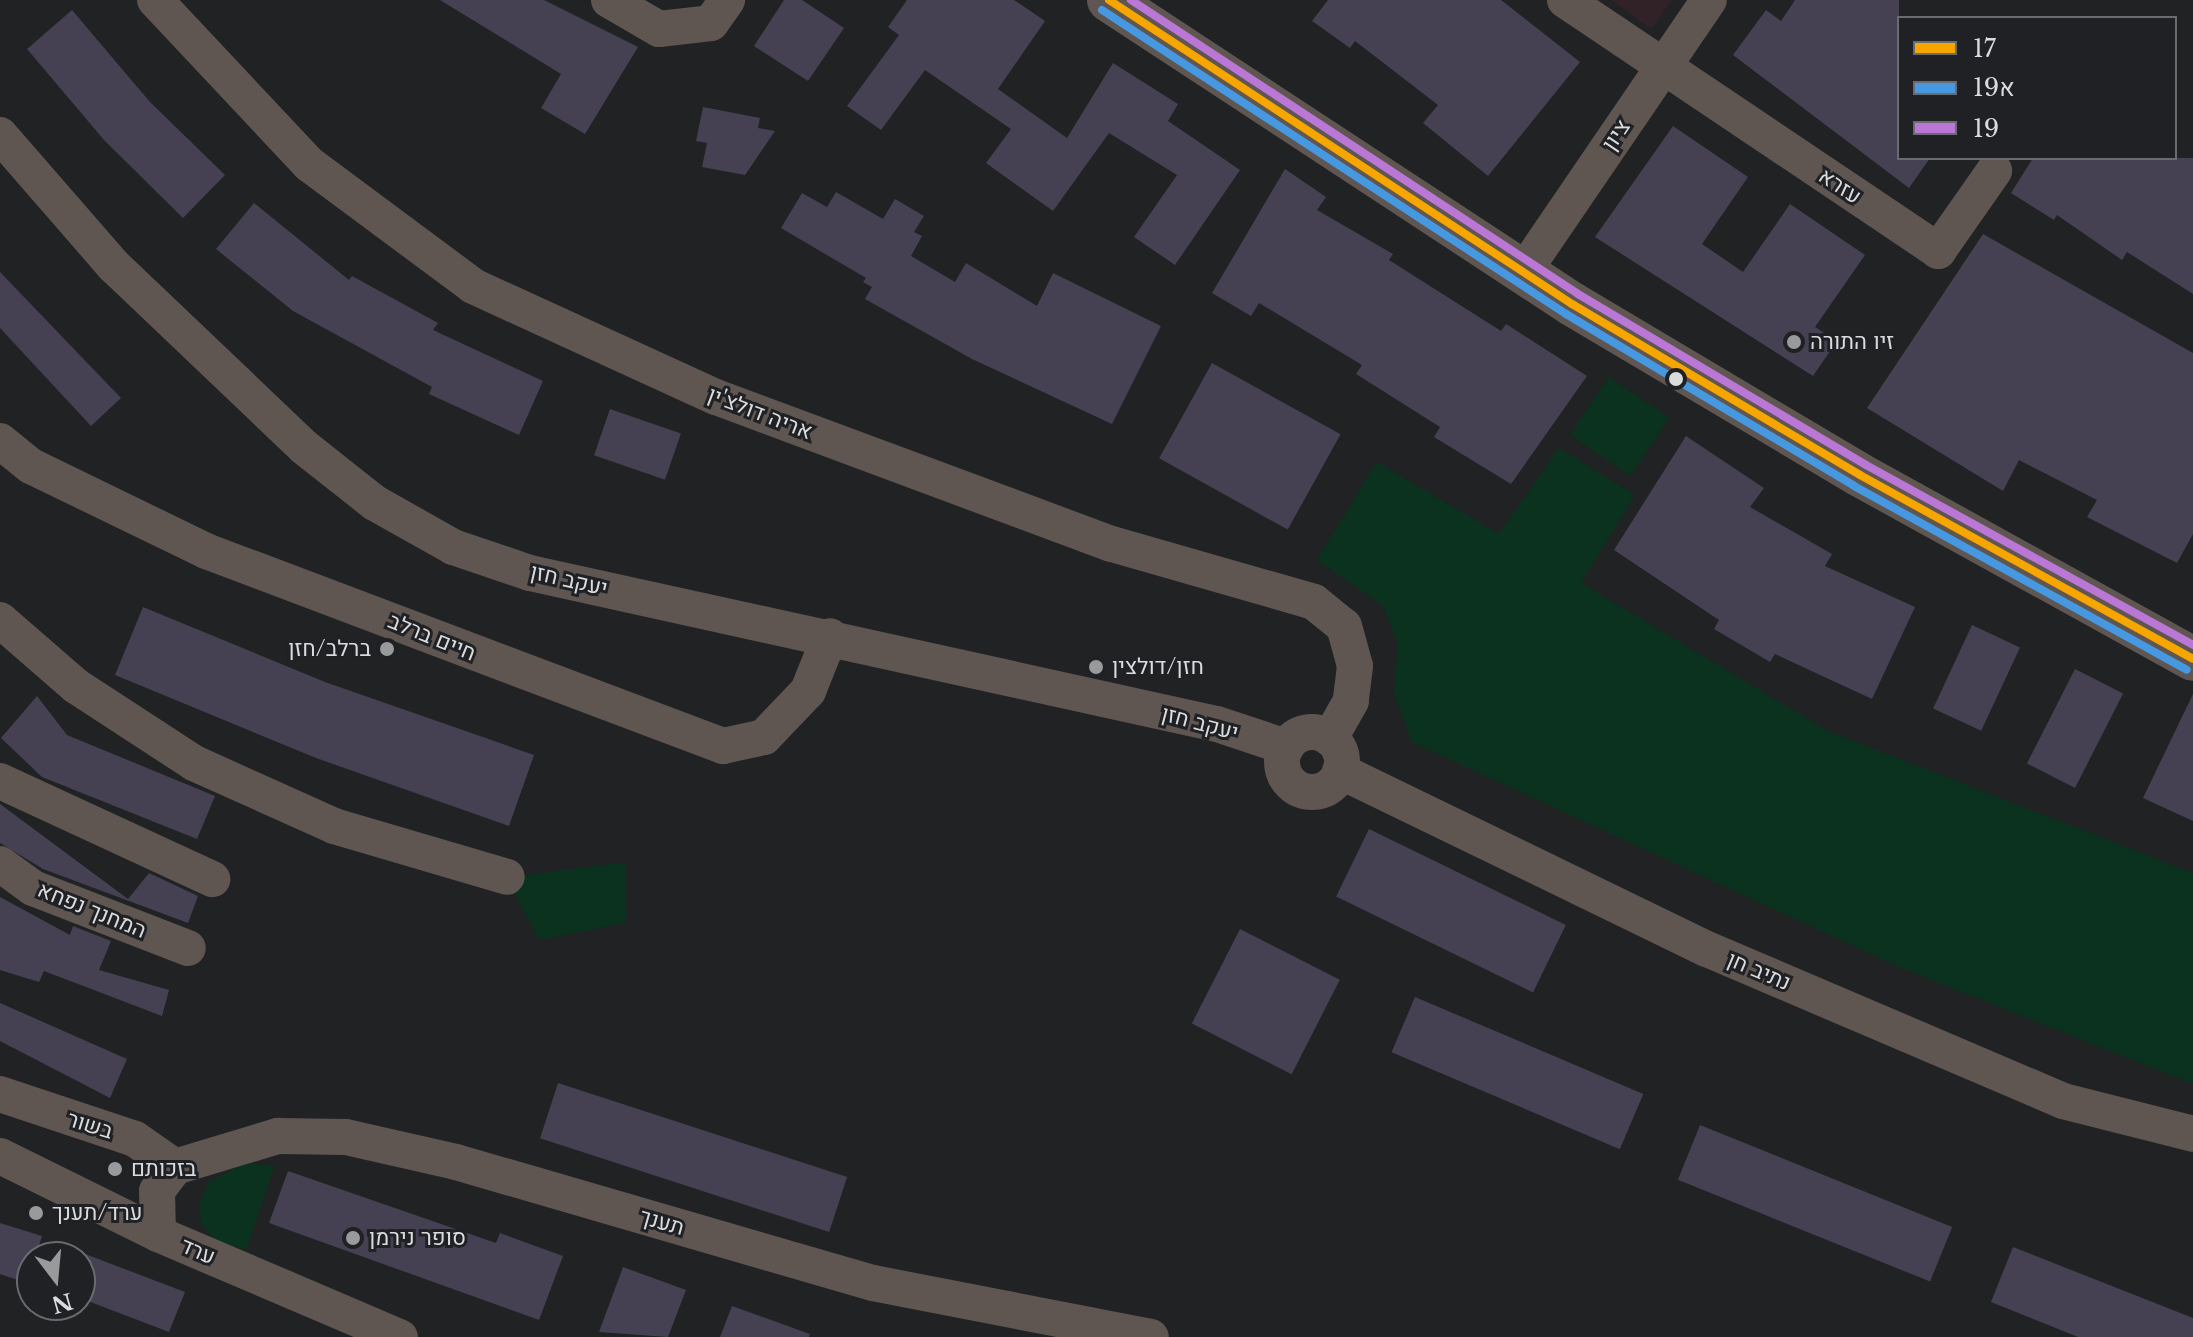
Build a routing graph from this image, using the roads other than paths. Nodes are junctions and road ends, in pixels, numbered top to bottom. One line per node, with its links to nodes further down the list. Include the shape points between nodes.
1 (155, 0): 16 (street, אריה דולצ'ין, via 309,164 473,286 716,397 1112,544 1314,602 1344,626 1355,666)
2 (609, 0): 3 (street, via 659,29 711,23)
3 (727, 0)
4 (1109, 0): 10 (street)
5 (1565, 0): 7 (street)
6 (1709, 0): 7 (street, ציון)
7 (1661, 68): 9 (street, עזרא, via 1938,251); 10 (street, ציון)
8 (0, 135): 13 (street, יעקב חזן, via 114,266 304,447 375,503 453,547 530,573)
9 (1994, 171)
10 (1524, 271): 14 (street, via 1860,475)
11 (0, 441): 13 (street, חיים ברלב, via 31,466 206,551 723,746 764,737 808,691)
12 (0, 620): 19 (street, via 76,686 194,763 334,826)
13 (830, 636): 15 (street, יעקב חזן, via 1217,724)
14 (2193, 659)
15 (1286, 747): 16 (street, via 1301,734); 16 (street, via 1285,775 1298,788 1325,788)
16 (1335, 755): 23 (street, נתיב חן, via 1750,968 2063,1101)
17 (0, 781): 20 (street)
18 (0, 864): 21 (street, המחנך נפחא, via 33,888)
19 (507, 877)
20 (212, 879)
21 (188, 948)
22 (0, 1094): 25 (street, בשור, via 135,1139)
23 (2193, 1134)
24 (0, 1156): 26 (street, ערד)
25 (175, 1167): 26 (street, via 157,1191); 28 (street, תענך, via 278,1136 346,1137 456,1162 873,1283)
26 (158, 1234): 27 (street, ערד)
27 (400, 1337)
28 (1151, 1337)

